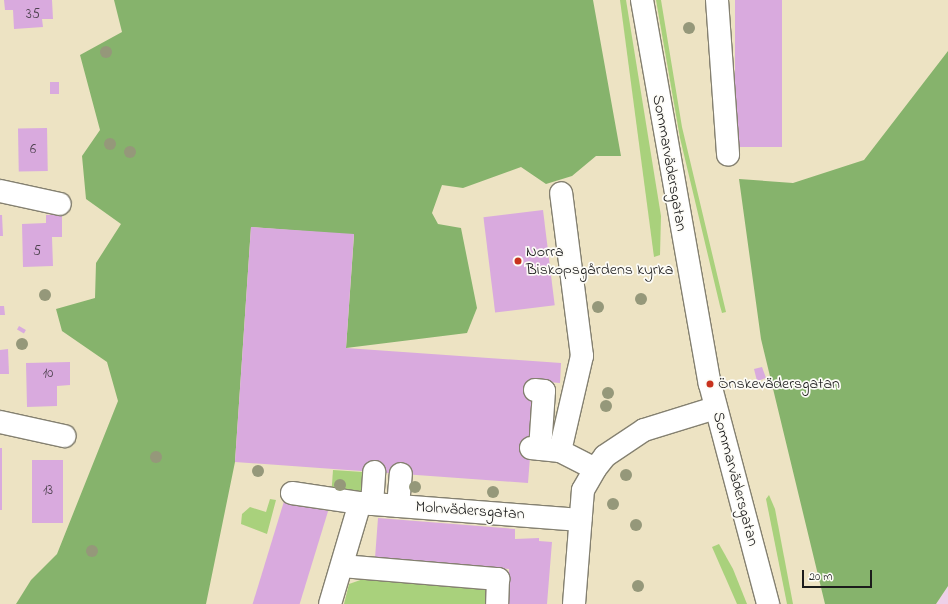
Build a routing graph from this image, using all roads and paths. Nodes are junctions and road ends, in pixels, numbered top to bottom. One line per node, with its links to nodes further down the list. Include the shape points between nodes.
1 (642, 0): 8 (street, Sommarvädersgatan, via 666,149)
2 (717, 0): 3 (street)
3 (728, 155)
4 (0, 190): 6 (street)
5 (561, 193): 11 (street, via 582,356)
6 (60, 204)
7 (535, 390): 11 (street, via 544,391)
8 (715, 408): 12 (street, via 644,430 606,456); 23 (street, Sommarvädersgatan)
9 (0, 422): 10 (street)
10 (64, 436)
11 (543, 449): 12 (street)
12 (596, 469): 18 (street, via 584,490)
13 (374, 472): 16 (street)
14 (401, 474): 17 (street)
15 (292, 493): 16 (street, Molnvädersgatan)
16 (366, 504): 17 (street, Molnvädersgatan); 19 (street)
17 (398, 506): 18 (street, Molnvädersgatan)
18 (580, 520): 22 (street)
19 (342, 566): 20 (street); 21 (street, via 498,579)
20 (330, 604)
21 (497, 604)
22 (574, 604)
23 (768, 604)

